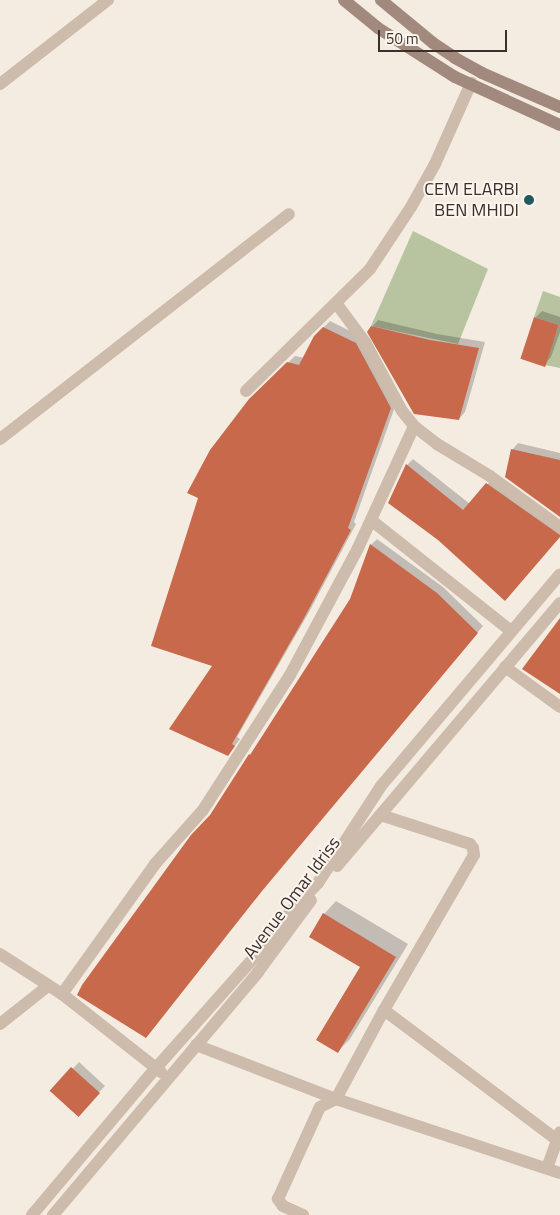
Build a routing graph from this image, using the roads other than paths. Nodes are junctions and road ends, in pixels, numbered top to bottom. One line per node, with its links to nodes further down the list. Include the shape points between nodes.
1 (108, 0): 5 (street)
2 (344, 0): 4 (main road, via 378,28)
3 (381, 0): 6 (main road, via 455,58)
4 (471, 83): 7 (main road); 9 (street, via 435,164 411,207 370,269)
5 (0, 84)
6 (560, 107)
7 (560, 125)
8 (289, 214): 12 (street)
9 (336, 303): 10 (street); 11 (street, via 365,342 402,411)
10 (246, 391)
11 (414, 426): 13 (street); 14 (street)
12 (0, 439)
13 (371, 520): 17 (street); 23 (street, via 314,633 246,746 203,810 155,864)
14 (560, 527)
15 (560, 574): 17 (street)
16 (560, 603): 18 (street, Avenue Omar Idriss)
17 (511, 631): 27 (street, via 381,786 318,883)
18 (505, 667): 19 (street); 20 (street, Avenue Omar Idriss)
19 (560, 707)
20 (381, 814): 24 (street, via 470,844 474,851); 26 (street, Avenue Omar Idriss, via 337,866 258,972)
21 (0, 954): 22 (street)
22 (48, 986): 23 (street); 25 (street)
23 (62, 994): 27 (street)
24 (384, 1010): 29 (street); 30 (street)
25 (0, 1024)
26 (196, 1045): 28 (street, Avenue Omar Idriss); 29 (street)
27 (156, 1068): 28 (street); 33 (street)
28 (169, 1077): 34 (street, Avenue Omar Idriss)
29 (336, 1099): 31 (street); 35 (street, via 320,1107 280,1194 279,1202 283,1206)
30 (559, 1137): 31 (street)
31 (546, 1168): 32 (street)
32 (560, 1173)
33 (32, 1215)
34 (53, 1215)
35 (303, 1215)

